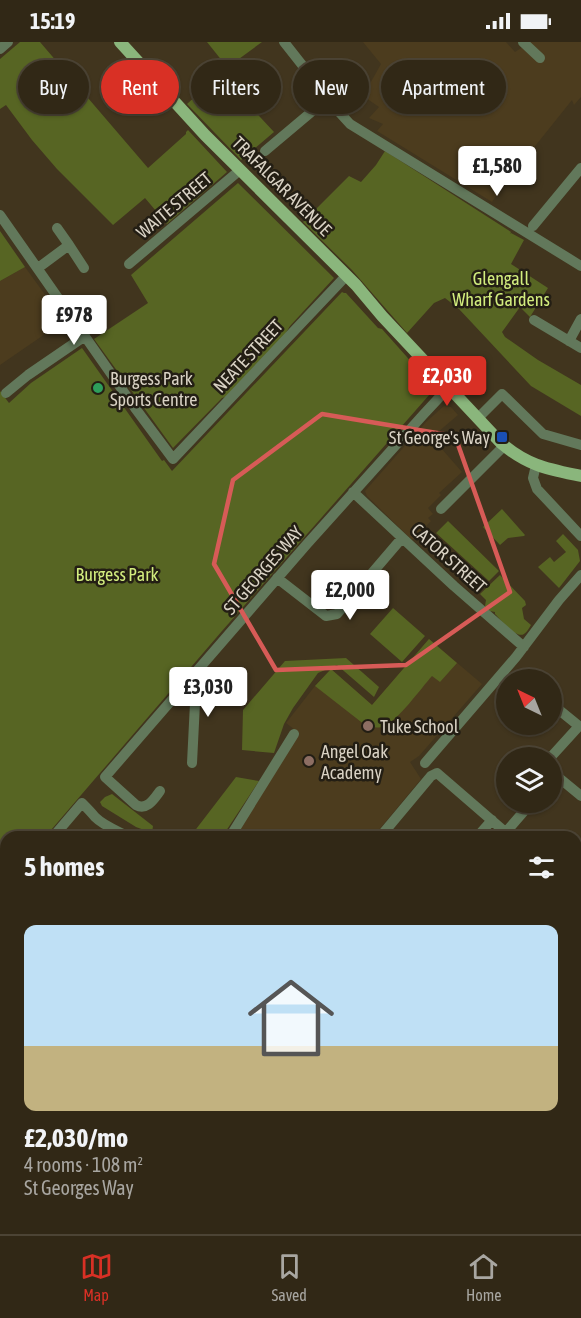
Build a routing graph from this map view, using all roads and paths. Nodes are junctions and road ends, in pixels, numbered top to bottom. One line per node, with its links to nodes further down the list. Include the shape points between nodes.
1 (8, 42): 5 (street)
2 (120, 42): 12 (main road, TRAFALGAR AVENUE)
3 (284, 42): 7 (street)
4 (523, 42): 6 (street)
5 (0, 49)
6 (540, 58)
7 (298, 60)
8 (309, 114): 10 (street)
9 (341, 114): 18 (street, via 350,124)
10 (265, 151)
11 (581, 168): 14 (street)
12 (240, 170): 17 (street, WAITE STREET); 21 (main road, TRAFALGAR AVENUE)
13 (0, 215): 19 (street)
14 (533, 226)
15 (57, 228): 16 (street)
16 (69, 245): 19 (street); 20 (street)
17 (129, 264)
18 (581, 266)
19 (38, 268): 24 (street)
20 (84, 268)
21 (346, 276): 24 (street, NEATE STREET, via 173,459); 27 (main road, TRAFALGAR AVENUE)
22 (581, 319): 25 (street)
23 (534, 320): 25 (street)
24 (85, 336): 28 (street)
25 (569, 341): 26 (street)
26 (581, 348)
27 (449, 387): 29 (main road, TRAFALGAR AVENUE); 34 (street, ST GEORGES WAY)
28 (6, 393)
29 (478, 418): 30 (street, via 502,394 543,434); 31 (main road, TRAFALGAR AVENUE)
30 (581, 445)
31 (504, 446): 32 (main road, TRAFALGAR AVENUE); 35 (street)
32 (536, 465): 33 (main road, TRAFALGAR AVENUE); 36 (street, via 533,478 537,489)
33 (581, 476)
34 (353, 492): 37 (street, CATOR STREET); 39 (street, ST GEORGES WAY)
35 (441, 509)
36 (581, 536)
37 (402, 538): 39 (street, via 337,614 326,615); 40 (street, CATOR STREET)
38 (581, 575): 40 (street)
39 (277, 578): 41 (street, ST GEORGES WAY)
40 (524, 647): 46 (street)
41 (184, 686): 45 (street, via 195,703); 48 (street, ST GEORGES WAY, via 105,777 140,807 146,807)
42 (562, 712): 44 (street, via 579,726)
43 (294, 734): 54 (street)
44 (560, 747)
45 (192, 763)
46 (425, 764)
47 (562, 780): 49 (street)
48 (160, 791)
49 (581, 796)
50 (524, 813): 58 (street)
51 (492, 820): 55 (street, via 436,773); 56 (street); 57 (street)
52 (58, 831): 53 (street, via 80,806)
53 (115, 831)
54 (234, 831)
55 (385, 831)
56 (482, 831)
57 (504, 831)
58 (511, 831)

